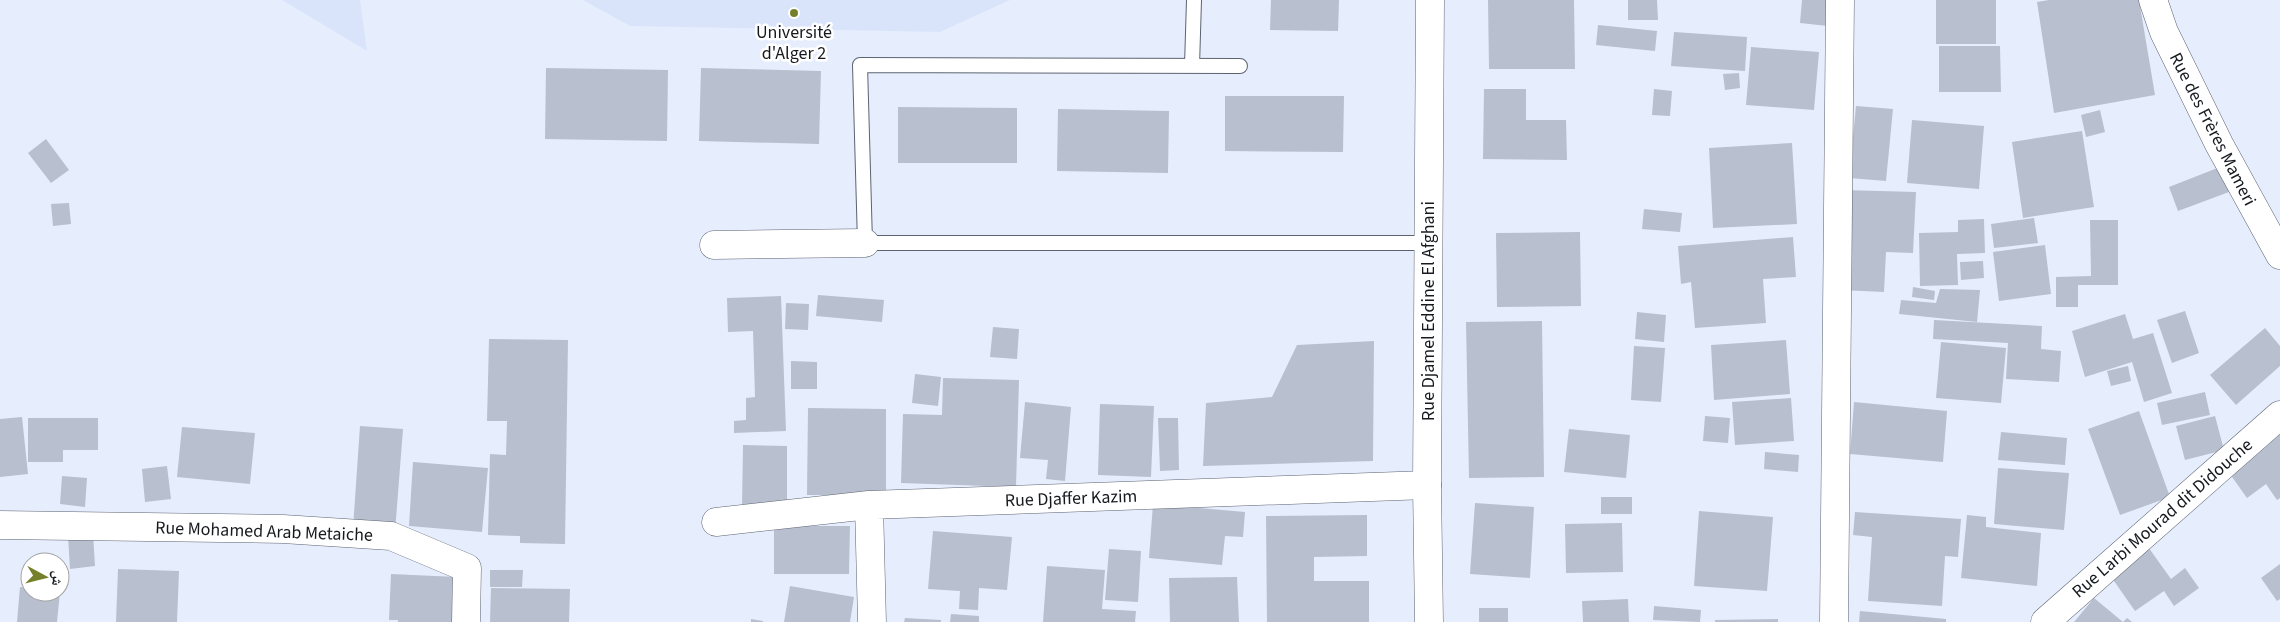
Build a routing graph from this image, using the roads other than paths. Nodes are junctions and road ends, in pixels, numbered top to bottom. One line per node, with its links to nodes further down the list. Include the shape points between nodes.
1 (1194, 0): 5 (lane)
2 (1430, 0): 8 (street, Rue Djamel Eddine El Afghani)
3 (1840, 0): 19 (street)
4 (2153, 0): 10 (street, Rue des Frères Mameri, via 2164,32 2215,135)
5 (1192, 66): 6 (lane); 7 (lane, via 860,65)
6 (1240, 66)
7 (865, 243): 8 (lane); 9 (street)
8 (1428, 243): 12 (street, Rue Djamel Eddine El Afghani)
9 (714, 245)
10 (2280, 255)
11 (2280, 415): 20 (street, Rue Larbi Mourad dit Didouche)
12 (1427, 485): 13 (street, Rue Djaffer Kazim); 18 (street, Rue Djamel Eddine El Afghani)
13 (869, 505): 14 (street, Rue Djaffer Kazim); 17 (street)
14 (716, 522)
15 (0, 525): 16 (street, Rue Mohamed Arab Metaiche, via 283,529 391,536 467,568)
16 (466, 622)
17 (872, 622)
18 (1429, 622)
19 (1834, 622)
20 (2045, 622)

